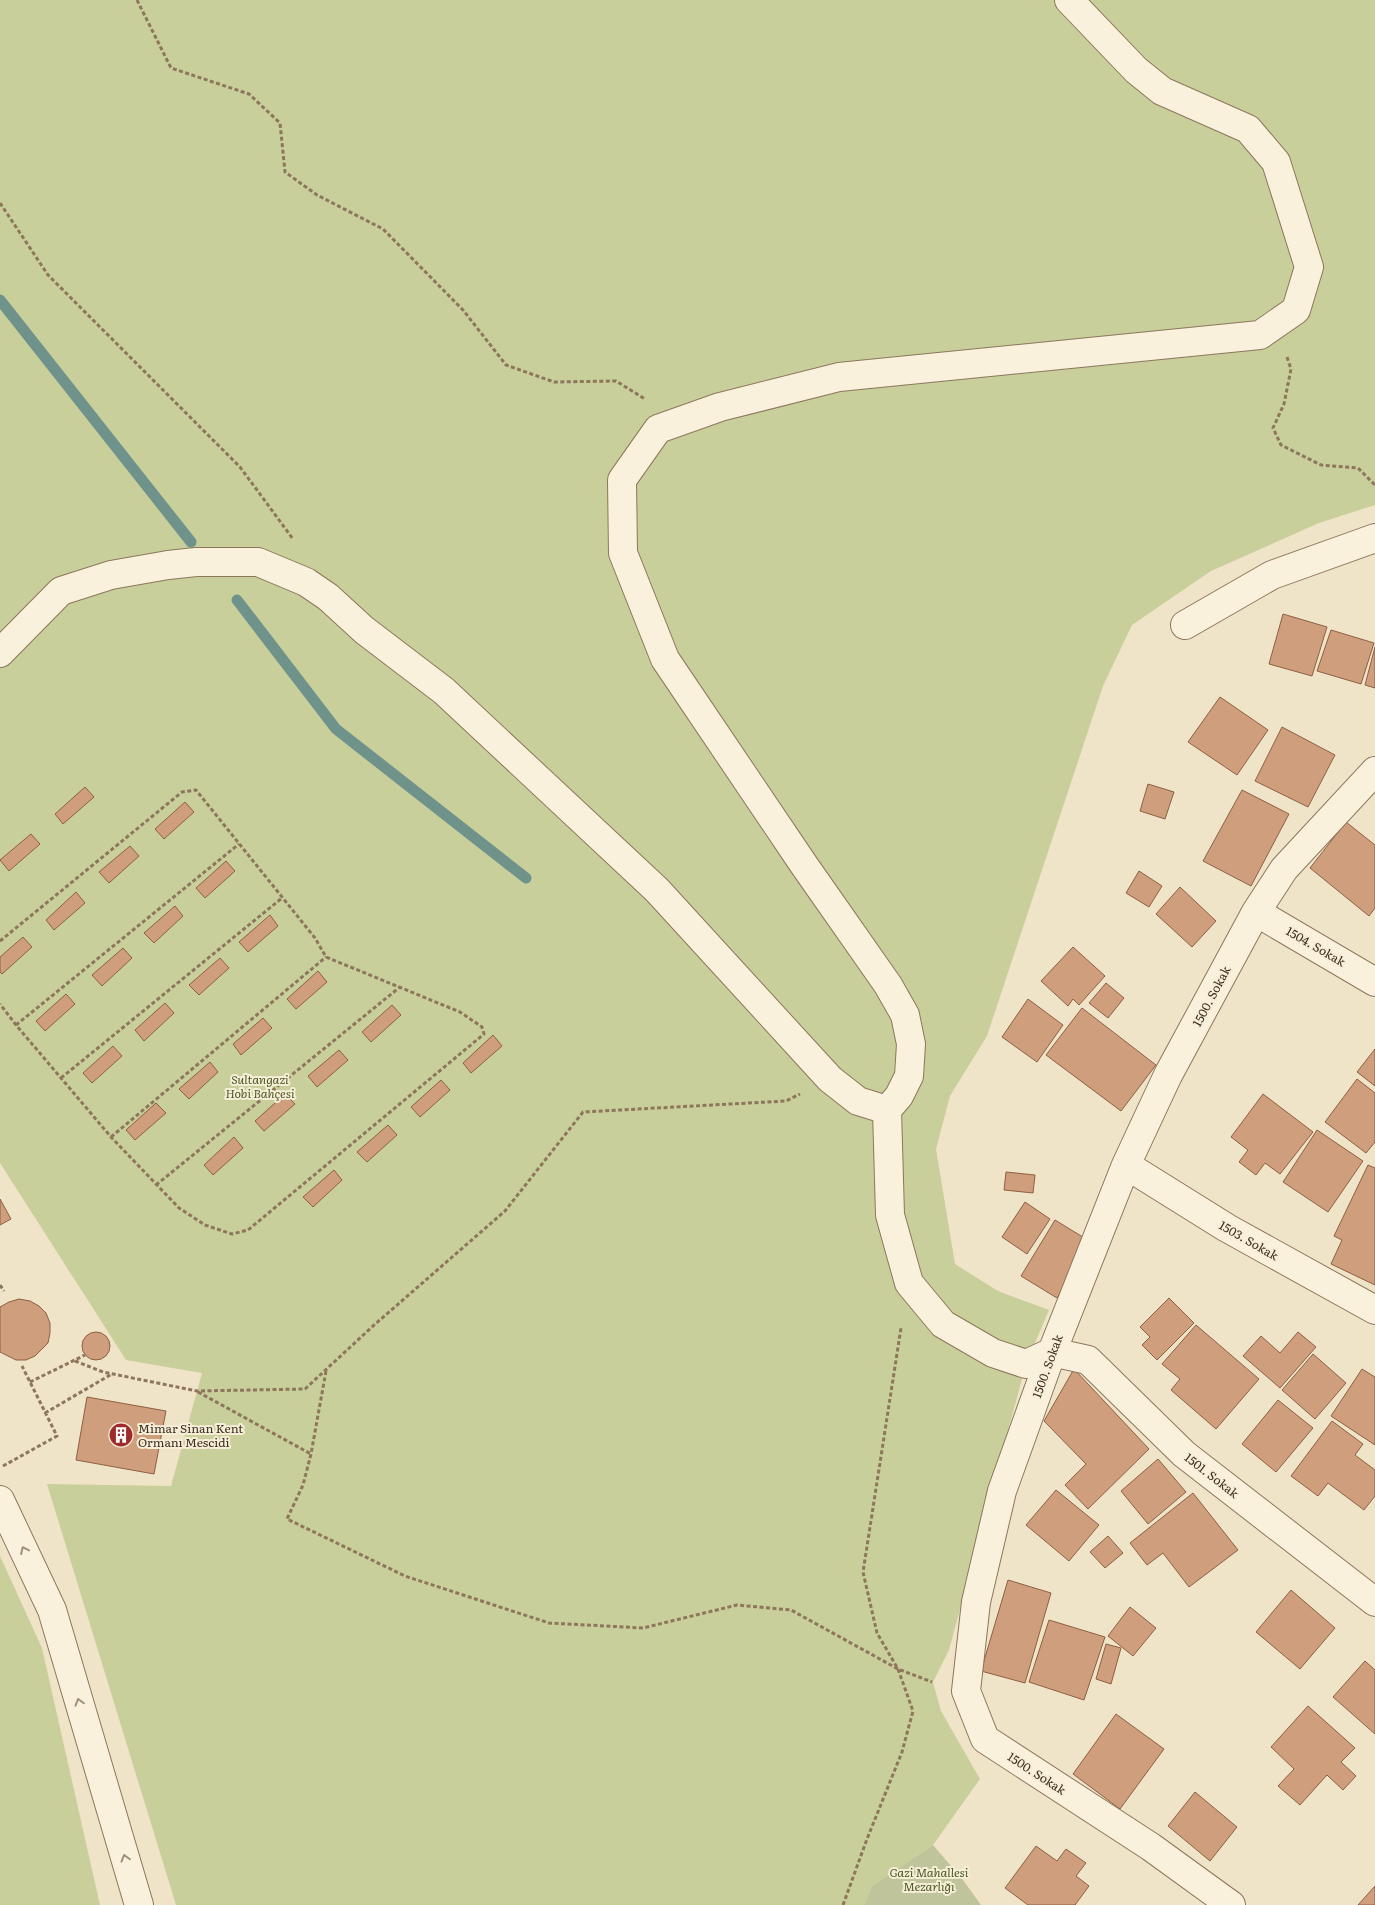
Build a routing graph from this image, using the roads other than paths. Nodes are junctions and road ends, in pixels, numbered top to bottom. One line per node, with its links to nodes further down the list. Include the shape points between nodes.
1 (1070, 0): 8 (street, via 1136,70 1162,91 1248,129 1276,162 1308,267 1296,310 1260,335 839,377 720,407 658,428 622,480 623,553 665,659 888,985 905,1015 912,1044 909,1076)
2 (1375, 538): 3 (street, via 1272,575)
3 (1185, 625)
4 (0, 654): 8 (street, via 61,592 111,575 196,562 258,562 306,582 444,691 657,890 830,1079 858,1101)
5 (1375, 771): 6 (street, 1500. Sokak, via 1284,870)
6 (1256, 912): 7 (street, 1504. Sokak); 9 (street, 1500. Sokak, via 1168,1076)
7 (1375, 982)
8 (887, 1110): 11 (street, via 890,1215 908,1283 943,1324 994,1353 1026,1364)
9 (1126, 1165): 10 (street, 1503. Sokak, via 1227,1228); 11 (street, 1500. Sokak)
10 (1375, 1310)
11 (1052, 1352): 13 (street, 1501. Sokak, via 1088,1360 1184,1454); 15 (street, 1500. Sokak, via 1002,1491 976,1602 966,1691 985,1739 1151,1847)
12 (0, 1500): 14 (street, one-way to 12, via 52,1610)
13 (1375, 1602)
14 (139, 1905)
15 (1231, 1905)

